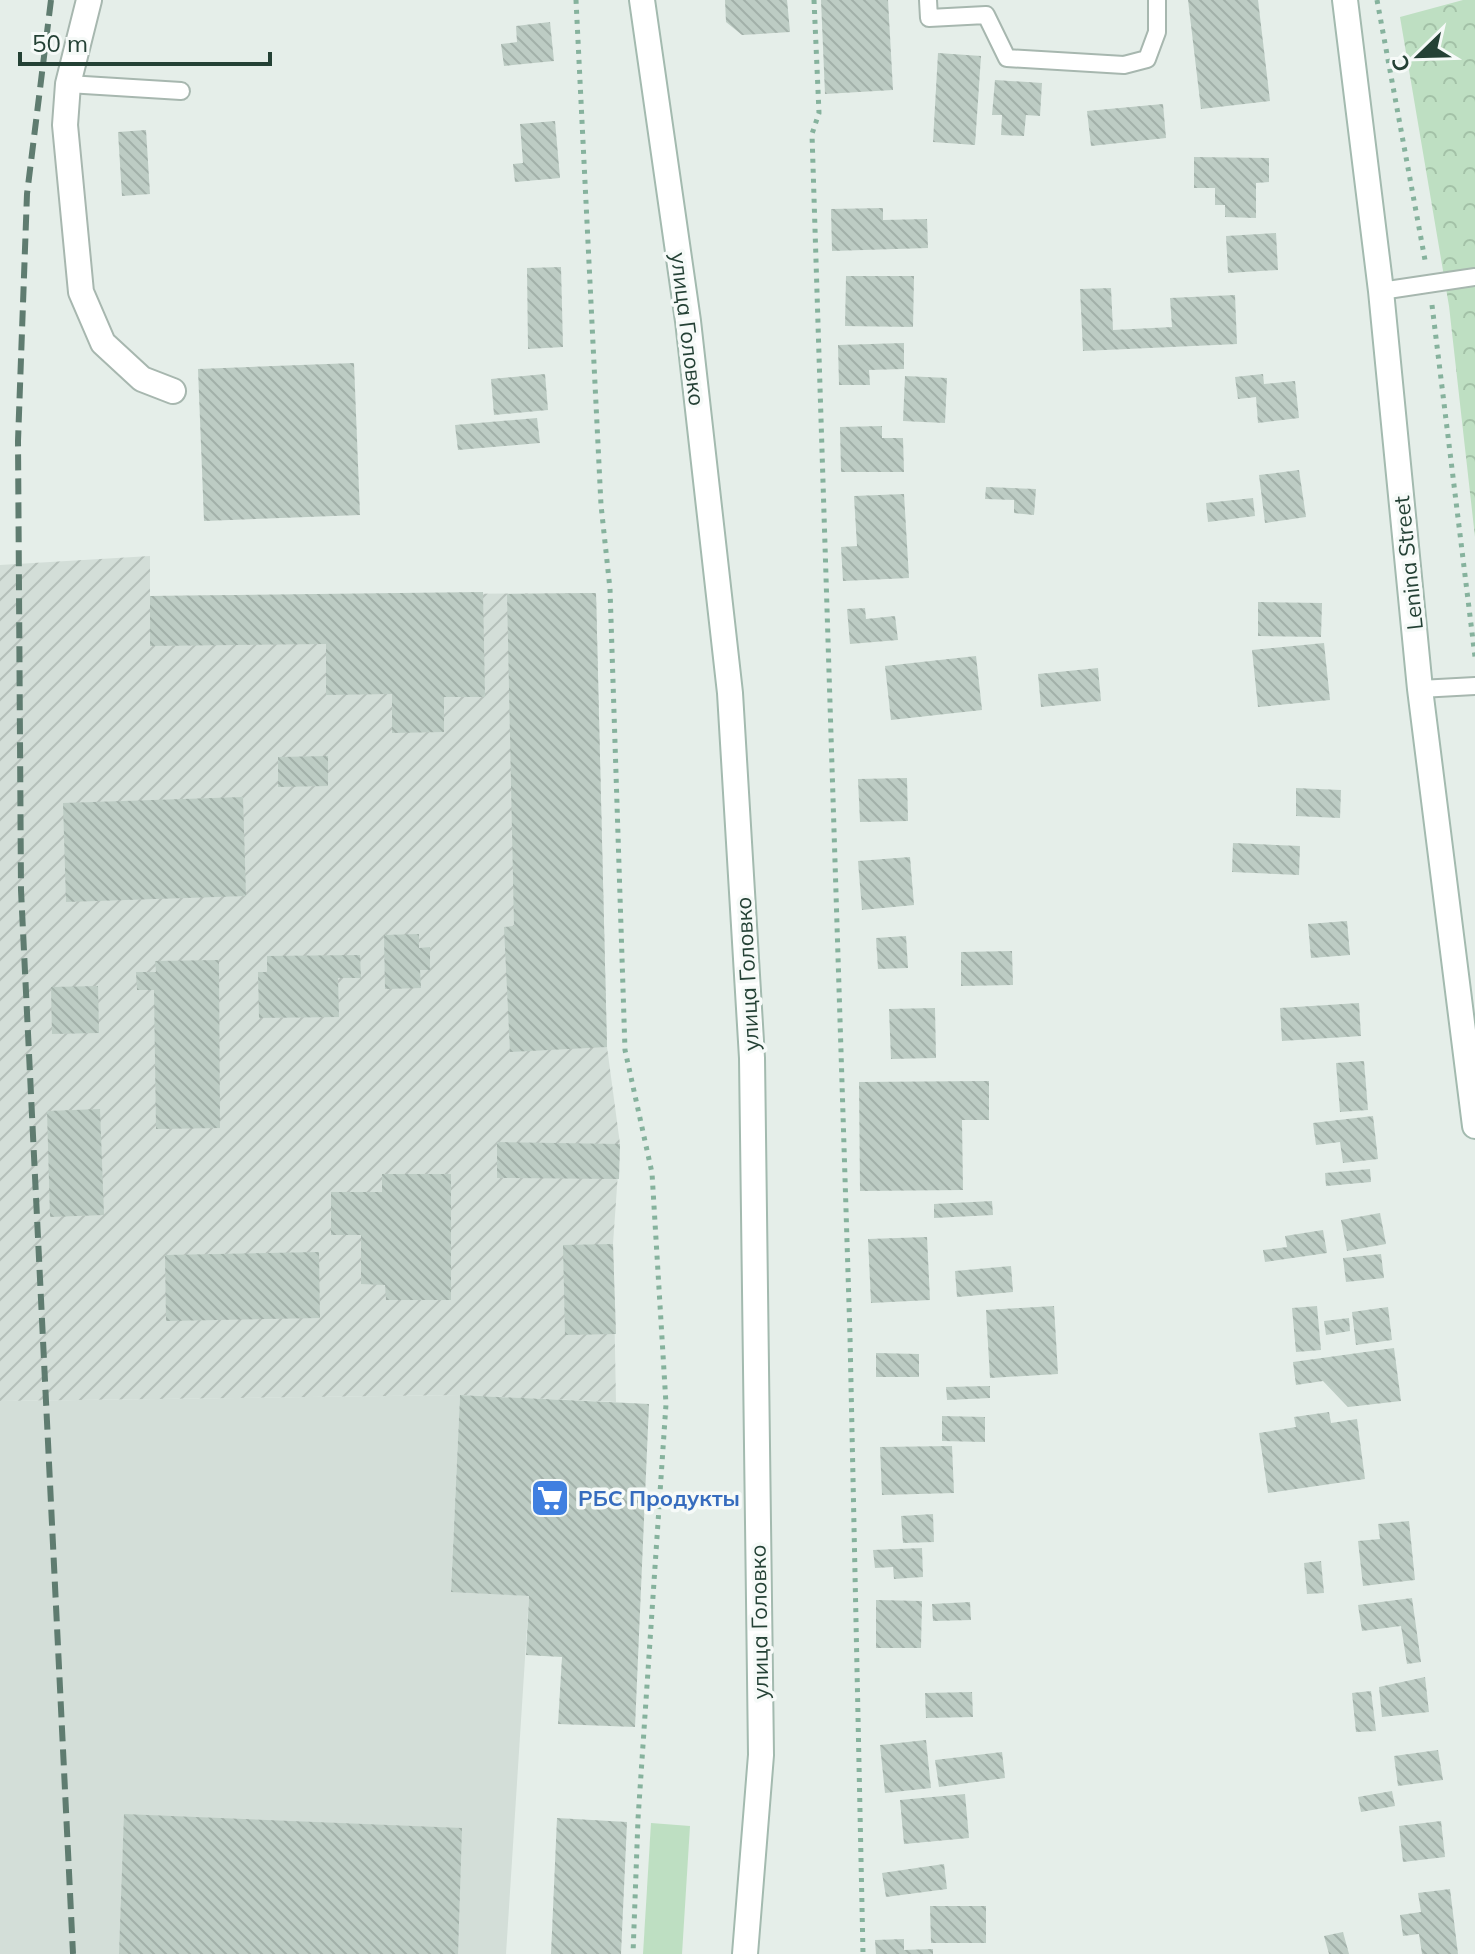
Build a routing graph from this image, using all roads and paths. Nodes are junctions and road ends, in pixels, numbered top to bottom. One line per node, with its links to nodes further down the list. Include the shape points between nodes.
1 (89, 0): 9 (main road)
2 (576, 0): 19 (path, via 601,505 610,589 625,1050 652,1173 666,1404)
3 (642, 0): 20 (main road, улица Головко, via 688,321 730,693 751,1042 761,1755)
4 (814, 0): 21 (path, via 819,113 812,150 850,1321)
5 (928, 0): 6 (lane, via 929,18 986,15 1007,58 1124,65 1147,59 1157,32)
6 (1157, 0)
7 (1345, 0): 13 (main road, Lenina Street)
8 (1377, 0): 12 (path)
9 (68, 84): 10 (lane); 14 (main road, via 65,125 81,292 103,343 142,379)
10 (181, 91)
11 (1475, 277): 12 (lane)
12 (1430, 282): 13 (lane); 15 (path)
13 (1381, 291): 17 (main road, Lenina Street)
14 (173, 391)
15 (1475, 657)
16 (1475, 686): 17 (lane)
17 (1420, 689): 18 (main road, Lenina Street)
18 (1475, 1126)
19 (633, 1954)
20 (745, 1954)
21 (863, 1954)

